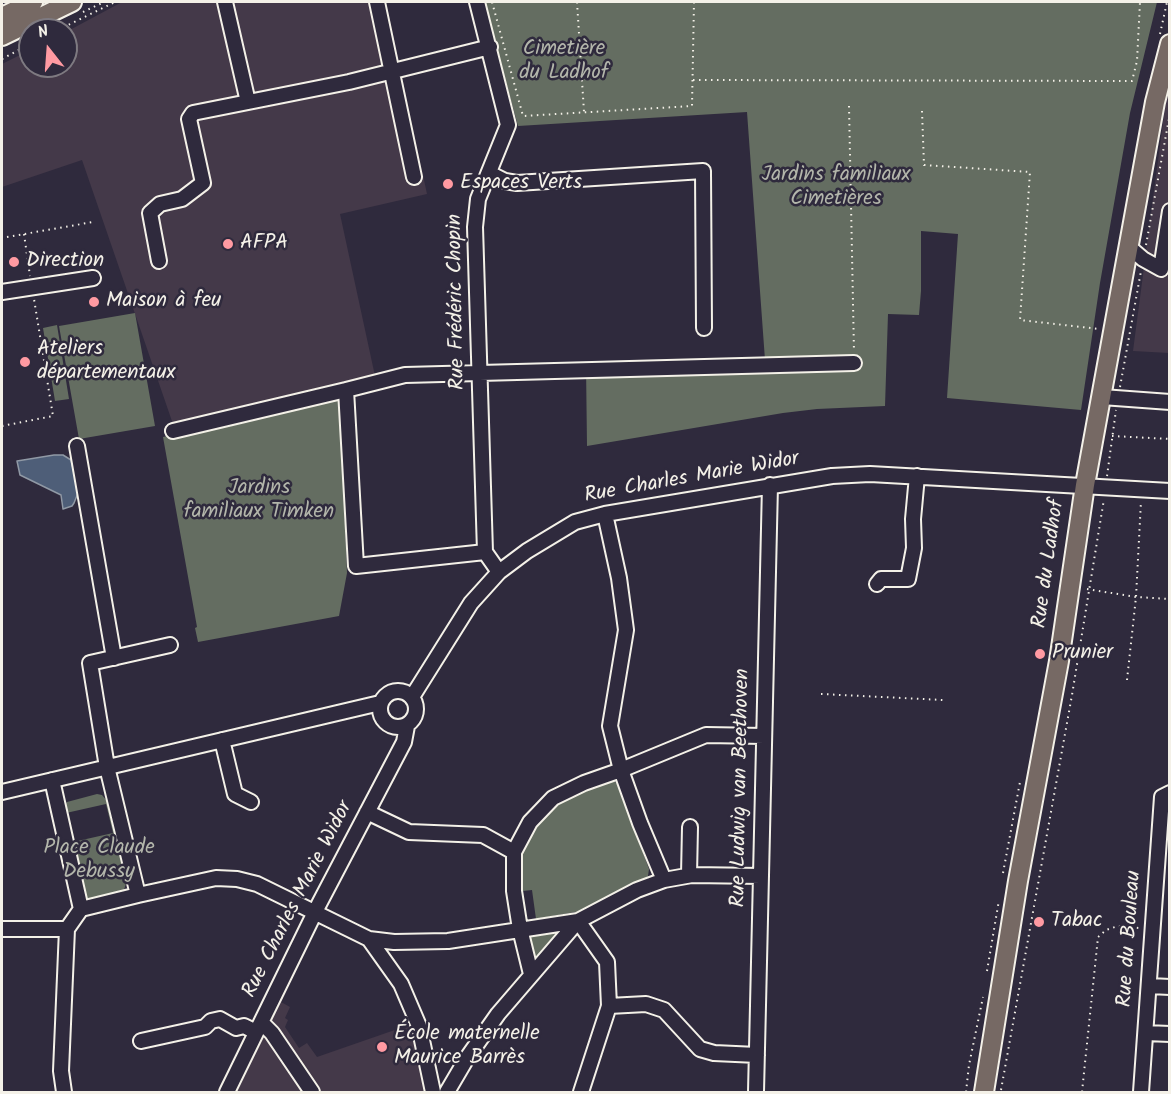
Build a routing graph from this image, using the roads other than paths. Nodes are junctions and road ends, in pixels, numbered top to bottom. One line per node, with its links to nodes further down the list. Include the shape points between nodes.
1 (33, 2): 6 (main road)
2 (72, 2): 7 (main road)
3 (225, 2): 11 (street)
4 (377, 2): 10 (street)
5 (477, 2): 9 (street, Rue Frédéric Chopin)
6 (2, 17)
7 (2, 36)
8 (1170, 44): 12 (main road, Rue du Ladhof)
9 (490, 48): 10 (street); 13 (street, Rue Frédéric Chopin, via 508,125)
10 (391, 71): 11 (street); 14 (street)
11 (248, 102): 17 (street, via 193,113 189,119 203,183 182,199 160,204 150,213)
12 (1165, 106): 16 (main road, Rue du Ladhof)
13 (489, 173): 20 (street, via 518,183 703,171); 22 (street, Rue Frédéric Chopin, via 478,199 475,227)
14 (414, 177)
15 (1170, 211): 16 (street, via 1161,269)
16 (1136, 253): 24 (main road, Rue du Ladhof, via 1114,330)
17 (159, 261)
18 (93, 278): 19 (street)
19 (2, 292)
20 (704, 328)
21 (854, 363): 22 (street)
22 (479, 372): 23 (street, via 405,375); 33 (street, Rue Frédéric Chopin)
23 (346, 390): 26 (street); 33 (street, via 356,566)
24 (1110, 398): 25 (street); 30 (main road, Rue du Ladhof, via 1103,435)
25 (1170, 402)
26 (173, 431)
27 (77, 446): 37 (street)
28 (917, 477): 29 (street, Rue Charles Marie Widor, via 870,474); 30 (street, Rue Charles Marie Widor); 35 (street, via 914,549 908,579 881,579)
29 (770, 484): 32 (street, Rue Charles Marie Widor); 41 (street, Rue Ludwig van Beethoven)
30 (1085, 485): 31 (street, Rue Charles Marie Widor); 79 (main road, Rue du Ladhof, via 1059,661)
31 (1170, 491)
32 (605, 513): 34 (street, Rue Charles Marie Widor, via 575,522); 44 (street, via 626,630 610,726)
33 (485, 552): 34 (street)
34 (499, 572): 38 (street, Rue Charles Marie Widor, via 471,603)
35 (877, 584)
36 (170, 645): 37 (street)
37 (114, 658): 43 (street, via 90,663)
38 (412, 697): 39 (street, via 399,691 384,696); 40 (street, via 417,711)
39 (380, 703): 40 (street, via 384,720 395,727); 42 (street)
40 (407, 726): 49 (street, Rue Charles Marie Widor, via 404,742)
41 (764, 736): 44 (street, via 706,735); 53 (street, Rue Ludwig van Beethoven)
42 (222, 740): 43 (street); 48 (street, via 235,794)
43 (107, 767): 45 (street); 55 (street)
44 (621, 770): 51 (street, via 554,798 531,822); 54 (street)
45 (52, 780): 46 (street); 56 (street)
46 (2, 792)
47 (1170, 793): 64 (street, Rue du Bouleau, via 1162,797)
48 (251, 802)
49 (367, 812): 51 (street, via 409,832 483,835); 57 (street, Rue Charles Marie Widor)
50 (690, 827): 52 (street)
51 (513, 852): 61 (street)
52 (689, 875): 53 (street); 54 (street)
53 (761, 876): 71 (street, Rue Ludwig van Beethoven)
54 (664, 880): 58 (street)
55 (138, 895): 56 (street); 57 (street, via 216,878 237,879 257,884)
56 (81, 909): 60 (street)
57 (314, 913): 62 (street); 67 (street, Rue Charles Marie Widor)
58 (578, 921): 61 (street); 63 (street); 66 (street, via 607,962)
59 (2, 929): 60 (street)
60 (66, 929): 72 (street, via 61,1071)
61 (520, 929): 62 (street, via 448,941); 63 (street)
62 (369, 939): 75 (street, via 401,984 419,1026)
63 (531, 974): 76 (street, via 498,1014)
64 (1149, 986): 65 (street); 68 (street, Rue du Bouleau)
65 (1170, 987)
66 (609, 1006): 71 (street, via 646,1004 664,1010 700,1049); 77 (street)
67 (258, 1028): 70 (street, via 236,1028 219,1019 205,1027); 73 (street, Rue Charles Marie Widor); 74 (street, via 265,1026 272,1033)
68 (1146, 1033): 69 (street); 80 (street, Rue du Bouleau)
69 (1170, 1035)
70 (141, 1041)
71 (757, 1055): 78 (street, Rue Ludwig van Beethoven)
72 (64, 1092)
73 (227, 1092)
74 (312, 1092)
75 (433, 1092)
76 (447, 1092)
77 (581, 1092)
78 (756, 1092)
79 (984, 1092)
80 (1142, 1092)

